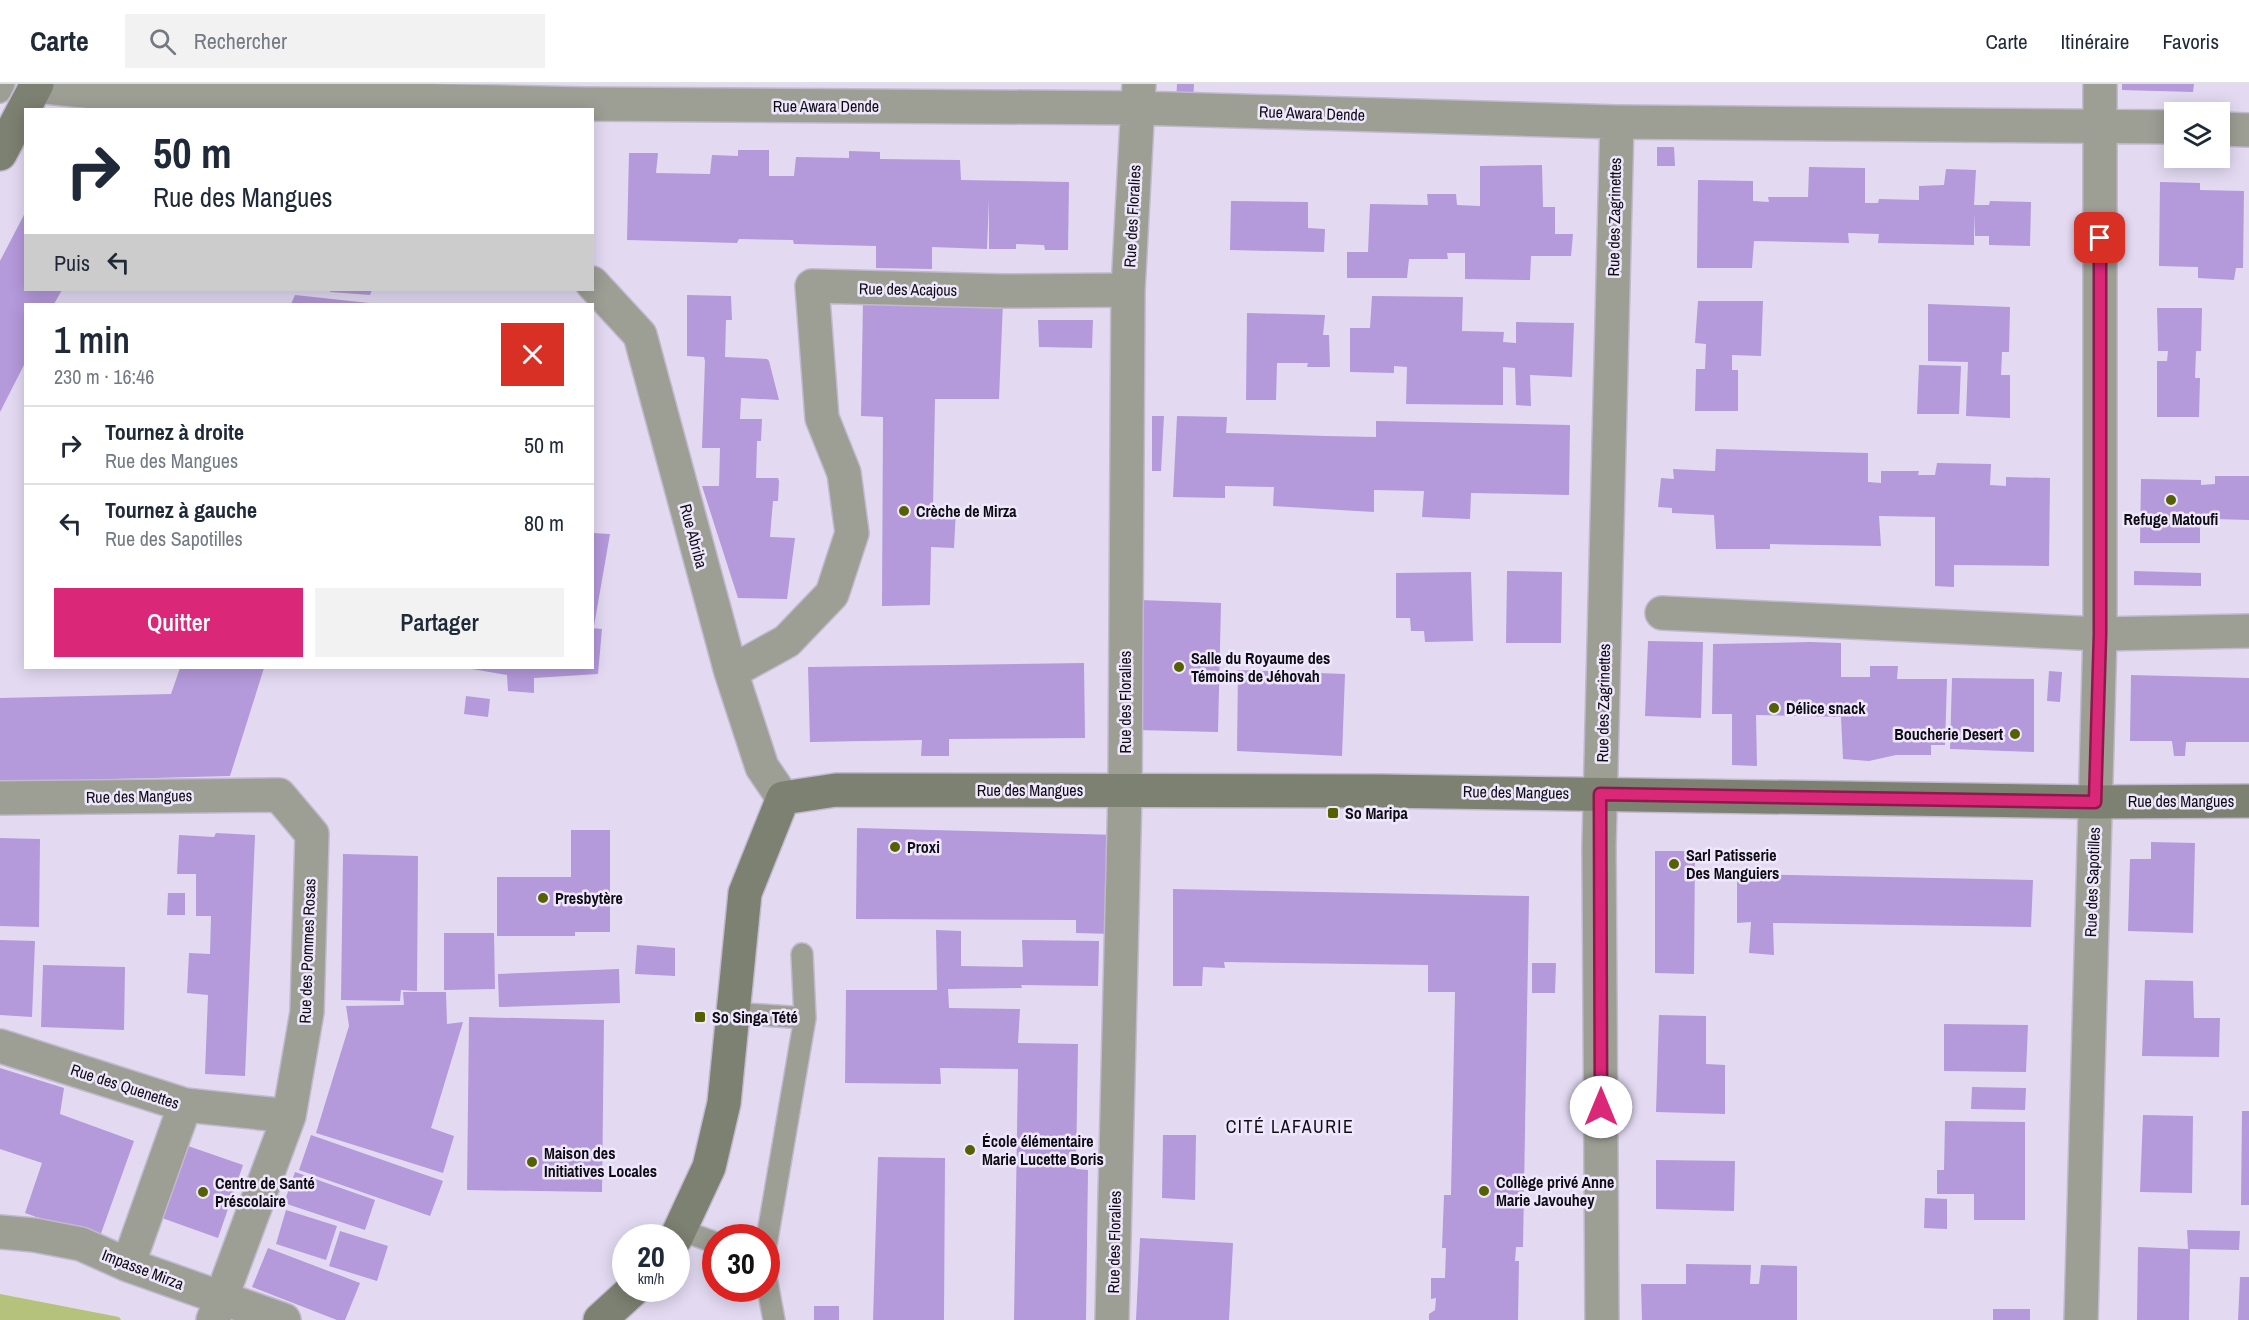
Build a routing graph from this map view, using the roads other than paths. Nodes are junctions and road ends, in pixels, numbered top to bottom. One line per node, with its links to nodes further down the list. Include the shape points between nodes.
1 (2100, 84): 7 (street, Rue des Sapotilles)
2 (25, 85): 3 (lane); 5 (street, Rue Awara Dende, via 104,93); 11 (street)
3 (0, 92)
4 (1138, 96): 5 (street, Rue Awara Dende); 6 (street, Rue Awara Dende); 13 (street, Rue des Floralies)
5 (535, 99)
6 (1617, 122): 7 (street, Rue Awara Dende); 19 (street, Rue des Zagrinettes)
7 (2100, 126): 8 (street, Rue Awara Dende); 16 (street, Rue des Sapotilles)
8 (2164, 127)
9 (2230, 129): 10 (street)
10 (2249, 130)
11 (0, 154)
12 (594, 285): 17 (street, Rue Abriba, via 640,335)
13 (1128, 290): 17 (street, Rue des Acajous, via 812,286 822,418 844,473 852,533 832,594 787,641); 18 (street, Rue des Floralies)
14 (1662, 613): 16 (street)
15 (2249, 631): 16 (street)
16 (2100, 634): 24 (street, Rue des Sapotilles)
17 (731, 672): 22 (street, Rue Abriba, via 762,767)
18 (1125, 790): 19 (street, Rue des Mangues); 22 (street, Rue des Mangues, via 836,790); 41 (street, Rue des Floralies)
19 (1600, 794): 24 (street, Rue des Mangues); 42 (street, Rue des Zagrinettes)
20 (279, 795): 21 (street, Rue des Mangues); 30 (street, Rue des Pommes Rosas, via 312,834 307,1012)
21 (0, 798)
22 (783, 798): 26 (street, via 745,893)
23 (2249, 801): 24 (street, Rue des Mangues)
24 (2095, 802): 43 (street, Rue des Sapotilles)
25 (802, 954): 27 (lane)
26 (732, 1013): 27 (lane); 31 (street, via 724,1102 709,1167)
27 (804, 1018): 32 (lane)
28 (0, 1046): 29 (street, Rue des Quenettes)
29 (184, 1105): 30 (street, Rue des Quenettes); 34 (street)
30 (289, 1116): 37 (street, Rue des Pommes Rosas)
31 (683, 1224)
32 (770, 1224)
33 (0, 1232): 34 (street, Impasse Mirza, via 81,1244)
34 (128, 1265): 37 (street, Impasse Mirza)
35 (620, 1302): 39 (street)
36 (771, 1302): 40 (lane)
37 (218, 1309): 38 (street, Impasse Mirza)
38 (284, 1320)
39 (600, 1320)
40 (774, 1320)
41 (1112, 1320)
42 (1602, 1320)
43 (2081, 1320)

